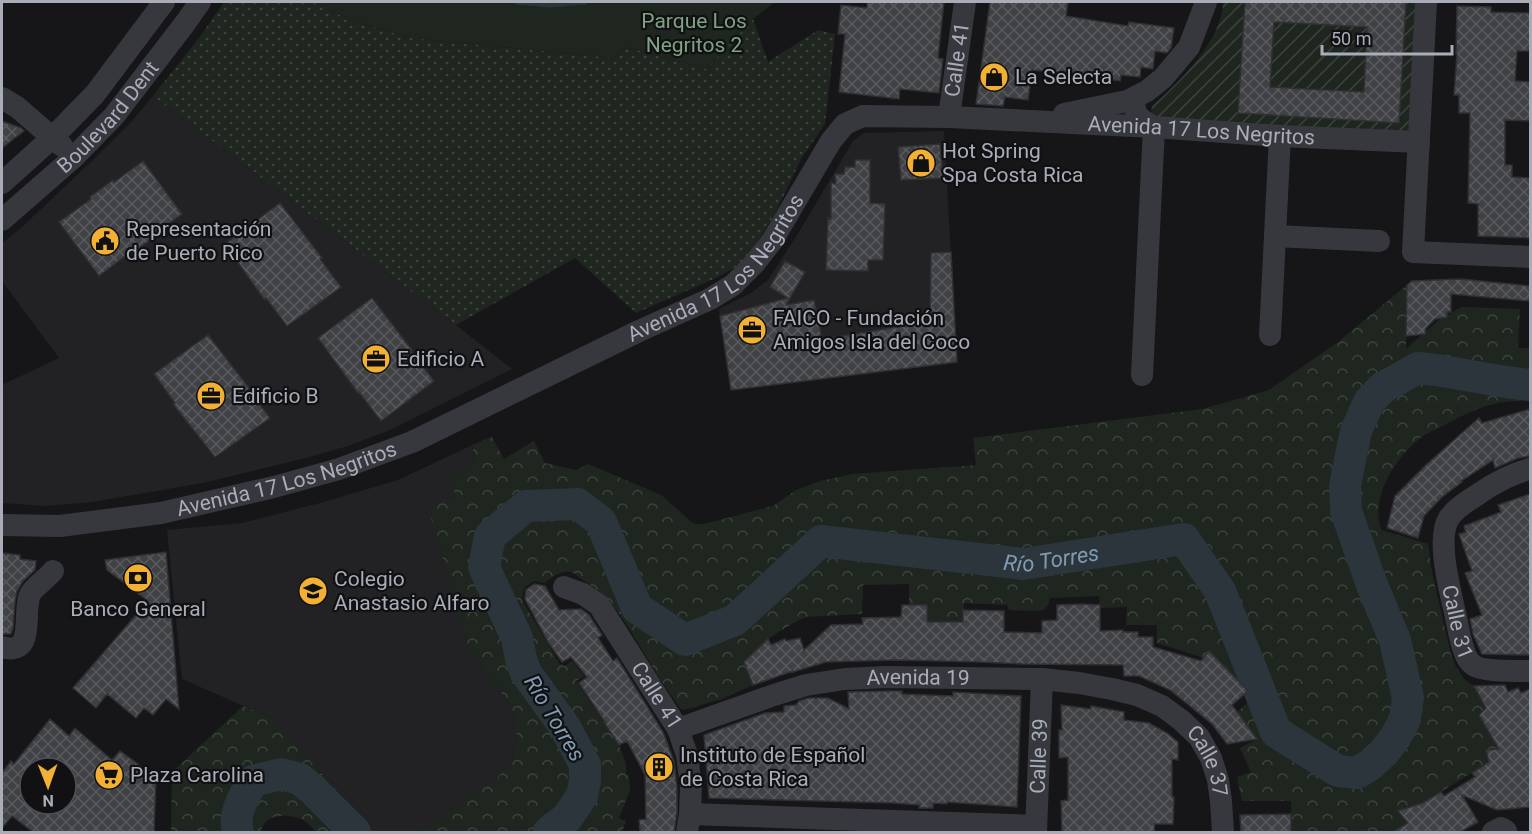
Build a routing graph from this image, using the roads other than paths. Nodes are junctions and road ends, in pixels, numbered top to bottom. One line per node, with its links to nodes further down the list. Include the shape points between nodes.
1 (200, 2): 6 (street, Boulevard Dent)
2 (965, 2): 9 (street, Calle 41)
3 (1206, 2): 8 (street, via 1189,46 1163,78)
4 (1426, 2): 14 (street)
5 (163, 3): 6 (street); 13 (street, Boulevard Dent, via 95,94)
6 (186, 22): 15 (street, Boulevard Dent, via 114,116)
7 (2, 98): 13 (street)
8 (1134, 98): 10 (street); 11 (street, via 1134,112)
9 (949, 117): 10 (street, Avenida 17 Los Negritos); 24 (street, Avenida 17 Los Negritos, via 863,116 845,124 772,241 733,285 412,442 339,469 161,513 60,526)
10 (1029, 121): 11 (street, Avenida 17 Los Negritos)
11 (1154, 127): 12 (street, Avenida 17 Los Negritos); 22 (street)
12 (1280, 136): 14 (street, Avenida 17 Los Negritos); 18 (street)
13 (53, 137): 15 (street); 16 (street, Boulevard Dent)
14 (1419, 142): 20 (street, via 1413,252)
15 (73, 158): 17 (street, Boulevard Dent)
16 (2, 183)
17 (2, 220)
18 (1275, 236): 19 (street); 21 (street)
19 (1379, 242)
20 (1530, 257)
21 (1270, 335)
22 (1142, 375)
23 (1530, 469): 28 (street, Calle 31, via 1502,478 1459,507 1443,533 1467,659 1477,668)
24 (2, 525)
25 (53, 571): 27 (street, via 29,595 24,639 12,648)
26 (564, 587): 31 (street, Calle 41, via 599,605)
27 (2, 647)
28 (1530, 671)
29 (1042, 679): 30 (street, Avenida 19, via 1112,689); 31 (street, Avenida 19, via 845,679 806,685); 33 (street, Calle 39)
30 (1162, 706): 34 (street, Calle 37, via 1199,737 1211,758 1218,780)
31 (678, 729): 32 (street, Calle 41, via 692,787)
32 (688, 823): 33 (street)
33 (1036, 829)
34 (1223, 832)

